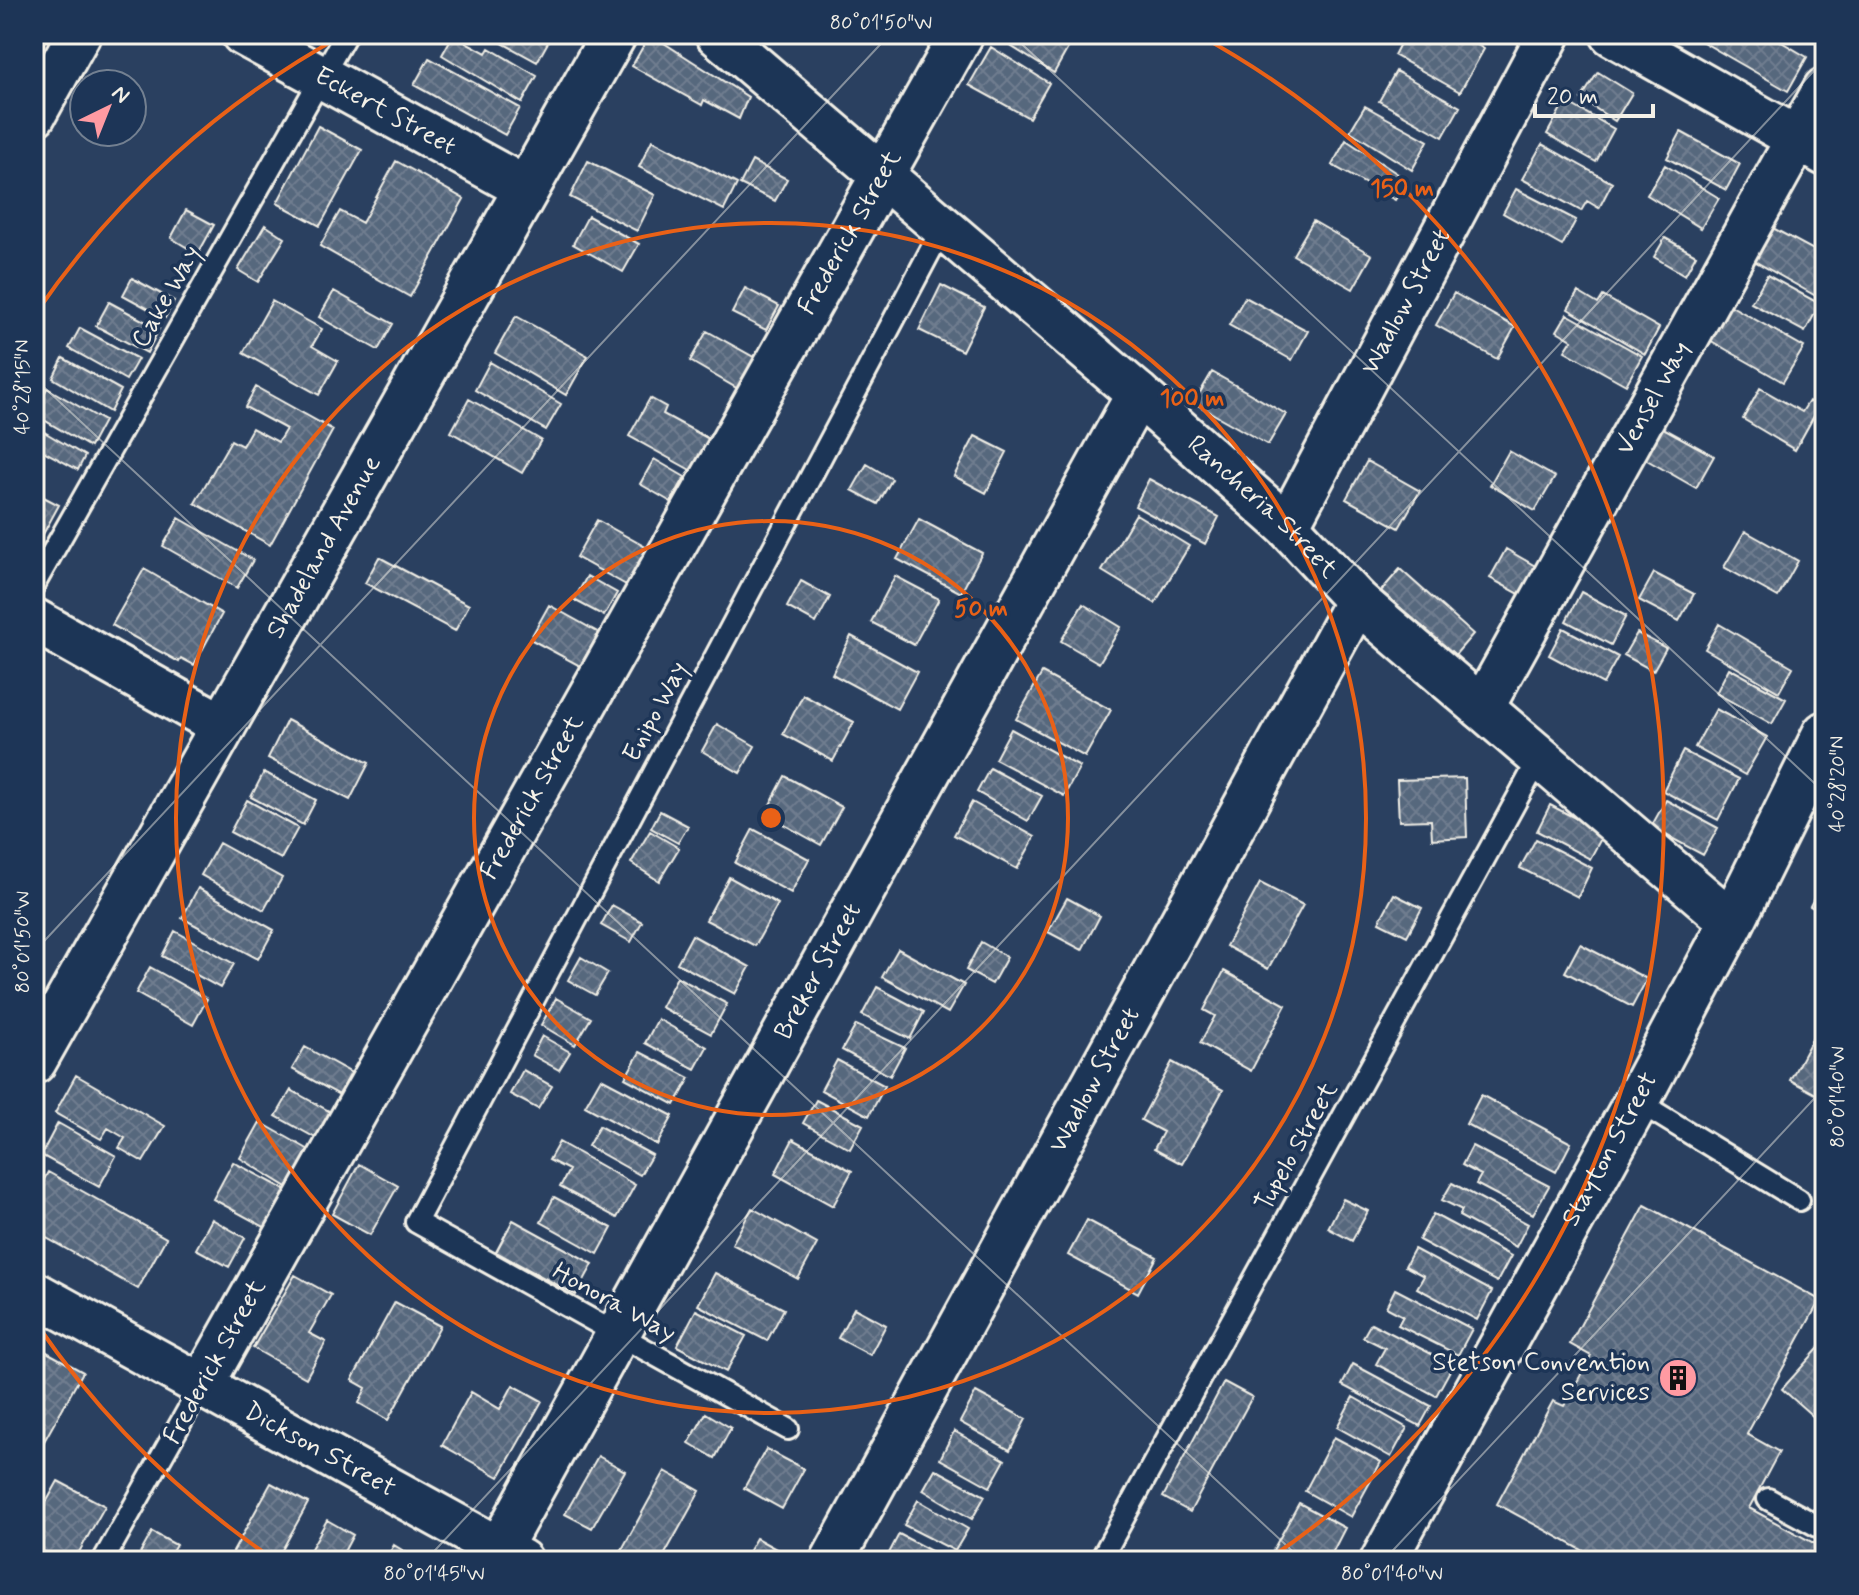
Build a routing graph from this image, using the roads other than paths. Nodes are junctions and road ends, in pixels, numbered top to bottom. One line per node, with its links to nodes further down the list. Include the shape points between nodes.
1 (79, 34): 11 (street)
2 (243, 34): 9 (street, Eckert Street)
3 (346, 34): 9 (lane, Cake Way)
4 (614, 34): 14 (street, Shadeland Avenue)
5 (717, 34): 13 (street, Rancheria Street)
6 (962, 34): 13 (street, Frederick Street)
7 (1549, 34): 17 (street, Wadlow Street)
8 (1612, 34): 12 (street)
9 (322, 77): 14 (street, Eckert Street); 18 (lane, Cake Way)
10 (1825, 89): 12 (street, Vensel Way)
11 (34, 115)
12 (1811, 146): 21 (street, Vensel Way)
13 (884, 176): 15 (street, Rancheria Street); 32 (street, Frederick Street)
14 (527, 189): 22 (street, Shadeland Avenue)
15 (943, 227): 16 (street, Rancheria Street); 29 (lane, Enipo Way)
16 (1138, 394): 17 (street, Rancheria Street); 31 (street, Breker Street)
17 (1287, 526): 19 (street, Rancheria Street)
18 (34, 585)
19 (1357, 601): 21 (street, Rancheria Street); 38 (street, Wadlow Street)
20 (34, 620): 22 (street)
21 (1482, 708): 24 (street, Rancheria Street)
22 (223, 726): 26 (street, Shadeland Avenue)
23 (1825, 734): 25 (street, Stayton Street)
24 (1540, 757): 25 (street, Rancheria Street); 39 (lane, Tupelo Street)
25 (1732, 922): 27 (street, Stayton Street)
26 (34, 1061)
27 (1637, 1101): 28 (lane); 40 (street, Stayton Street)
28 (1799, 1200)
29 (416, 1222): 31 (lane, Honora Way)
30 (34, 1293): 32 (street, Dickson Street)
31 (617, 1335): 33 (lane, Honora Way); 36 (street, Breker Street)
32 (202, 1385): 36 (street, Dickson Street); 37 (lane, Frederick Street)
33 (788, 1429)
34 (1768, 1499): 35 (lane)
35 (1825, 1530)
36 (510, 1555)
37 (103, 1561)
38 (832, 1561)
39 (1100, 1561)
40 (1383, 1561)

